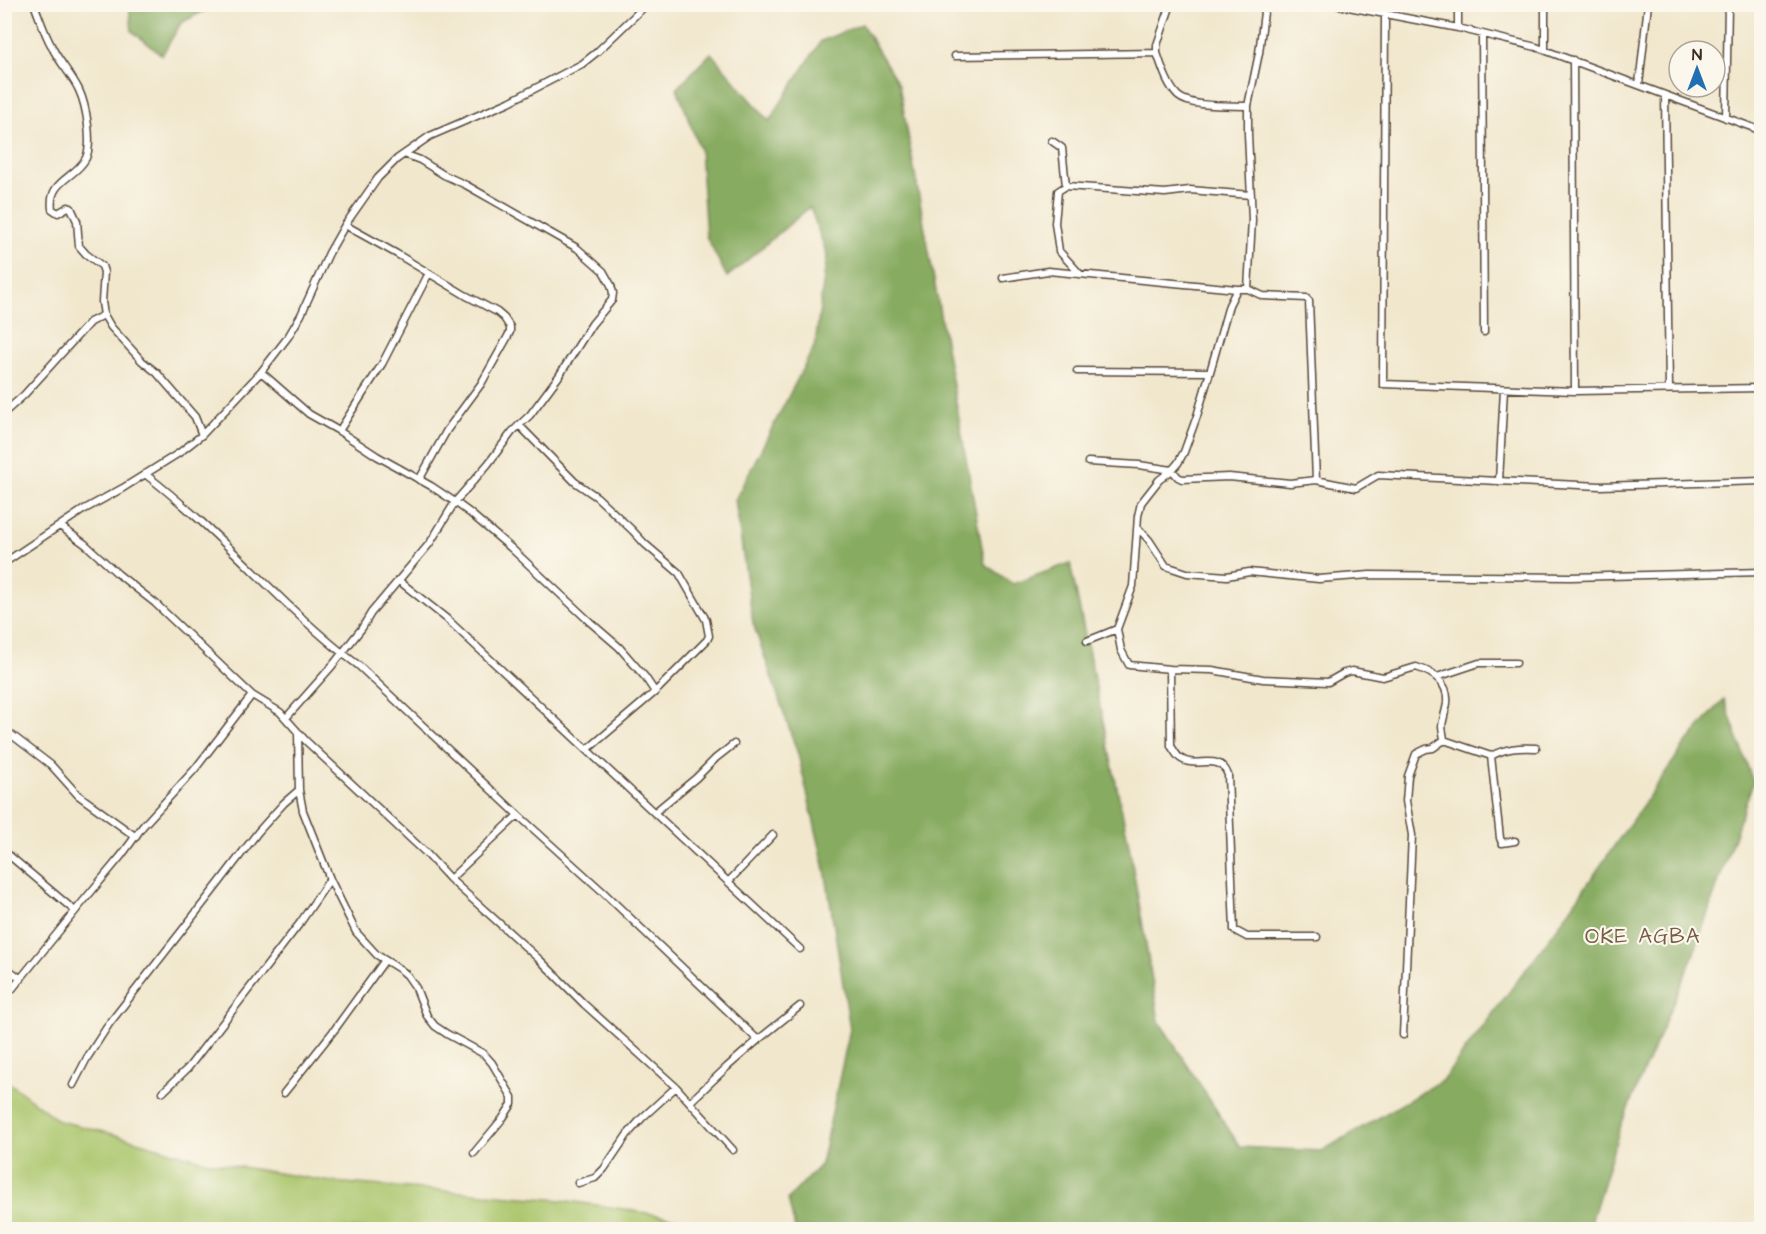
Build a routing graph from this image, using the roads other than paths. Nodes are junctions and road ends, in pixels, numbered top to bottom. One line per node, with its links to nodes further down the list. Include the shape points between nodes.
1 (34, 4): 32 (street, via 51,46 79,89 89,136 86,157 54,190 52,209 58,213 71,208 77,221 79,246 102,266)
2 (647, 4): 23 (street, via 582,64 510,102 430,136)
3 (1266, 4): 19 (street)
4 (1333, 4): 10 (street)
5 (1458, 4): 11 (street)
6 (1545, 4): 13 (street)
7 (1648, 4): 17 (street)
8 (1728, 4): 20 (street)
9 (1169, 10): 14 (street)
10 (1385, 15): 11 (street); 38 (street, via 1383,384)
11 (1458, 28): 12 (street)
12 (1482, 34): 13 (street); 33 (street)
13 (1545, 50): 16 (street)
14 (1157, 53): 15 (street); 19 (street, via 1168,82 1179,97 1202,104)
15 (955, 56)
16 (1573, 60): 17 (street); 40 (street)
17 (1639, 85): 18 (street)
18 (1665, 94): 20 (street); 39 (street)
19 (1248, 106): 25 (street)
20 (1726, 118): 21 (street)
21 (1761, 131)
22 (1053, 141): 24 (street, via 1062,148)
23 (404, 154): 26 (street, via 378,178); 42 (street, via 577,248 603,271 611,285 612,300)
24 (1066, 186): 25 (street); 28 (street, via 1058,191 1055,223 1059,251)
25 (1251, 195): 31 (street)
26 (345, 225): 27 (street); 35 (street, via 288,337)
27 (428, 274): 43 (street, via 382,364); 48 (street, via 497,312 508,323 510,332)
28 (1080, 275): 29 (street, via 1048,271); 30 (street)
29 (1003, 278)
30 (1237, 289): 31 (street); 36 (street)
31 (1248, 289): 49 (street, via 1263,296 1303,297 1309,301)
32 (104, 315): 41 (street, via 90,322); 44 (street, via 195,417)
33 (1484, 332)
34 (1077, 371): 36 (street)
35 (261, 372): 43 (street, via 309,414); 44 (street)
36 (1209, 372): 46 (street, via 1184,452)
37 (1761, 388): 39 (street)
38 (1504, 389): 40 (street); 51 (street)
39 (1669, 389): 40 (street)
40 (1575, 391)
41 (4, 413)
42 (519, 425): 52 (street); 64 (street, via 575,482 597,497 679,573 706,620 707,640)
43 (339, 431): 48 (street)
44 (202, 435): 47 (street)
45 (1088, 462): 46 (street)
46 (1172, 470): 49 (street, via 1182,479 1229,477 1290,483); 54 (street, via 1146,494)
47 (145, 474): 53 (street); 60 (street, via 202,521)
48 (419, 480): 52 (street)
49 (1316, 480): 51 (street, via 1356,488 1378,475)
50 (1761, 481): 51 (street, via 1600,486)
51 (1499, 482)
52 (455, 502): 57 (street, via 430,543); 64 (street, via 619,646)
53 (60, 526): 55 (street); 65 (street, via 155,603)
54 (1138, 528): 56 (street, via 1166,566 1187,573 1227,576 1249,572 1319,579 1370,575 1571,577); 58 (street, via 1133,586)
55 (4, 563)
56 (1761, 572)
57 (398, 580): 60 (street); 72 (street, via 447,619)
58 (1117, 629): 59 (street); 62 (street, via 1121,650 1130,665)
59 (1087, 641)
60 (342, 654): 66 (street); 76 (street)
61 (1516, 663): 63 (street, via 1479,663)
62 (1170, 669): 63 (street, via 1212,669 1263,679 1328,682 1352,671 1383,677 1416,667); 85 (street, via 1171,746 1181,759 1216,762 1228,775 1234,930 1247,938)
63 (1437, 677): 69 (street, via 1447,692)
64 (655, 692): 72 (street)
65 (252, 695): 66 (street); 78 (street)
66 (286, 718): 68 (street)
67 (4, 729): 78 (street, via 51,765 78,795)
68 (298, 732): 74 (street); 82 (street)
69 (1444, 740): 73 (street); 92 (street, via 1416,754 1408,777 1406,801 1412,835)
70 (734, 744): 75 (street)
71 (1536, 747): 73 (street, via 1516,747)
72 (588, 749): 75 (street)
73 (1491, 756): 79 (street, via 1500,838 1502,843)
74 (299, 790): 81 (street, via 303,811); 94 (street, via 258,832 110,1024)
75 (655, 813): 83 (street)
76 (518, 815): 82 (street); 93 (street)
77 (773, 835): 83 (street)
78 (136, 837): 84 (street)
79 (1515, 841)
80 (4, 851): 84 (street)
81 (330, 879): 87 (street, via 356,932); 96 (street, via 188,1068)
82 (450, 879): 95 (street)
83 (729, 881): 86 (street)
84 (75, 911): 89 (street)
85 (1317, 938)
86 (801, 949)
87 (385, 960): 97 (street); 100 (street, via 407,975 435,1026 484,1054 512,1097 503,1118)
88 (4, 966): 89 (street)
89 (21, 979): 90 (street)
90 (4, 999)
91 (800, 1006): 93 (street)
92 (1403, 1035)
93 (758, 1040): 98 (street)
94 (73, 1085)
95 (676, 1087): 98 (street); 101 (street, via 642,1118 595,1178)
96 (163, 1092)
97 (284, 1093)
98 (690, 1102): 99 (street)
99 (733, 1150)
100 (474, 1153)
101 (578, 1183)

